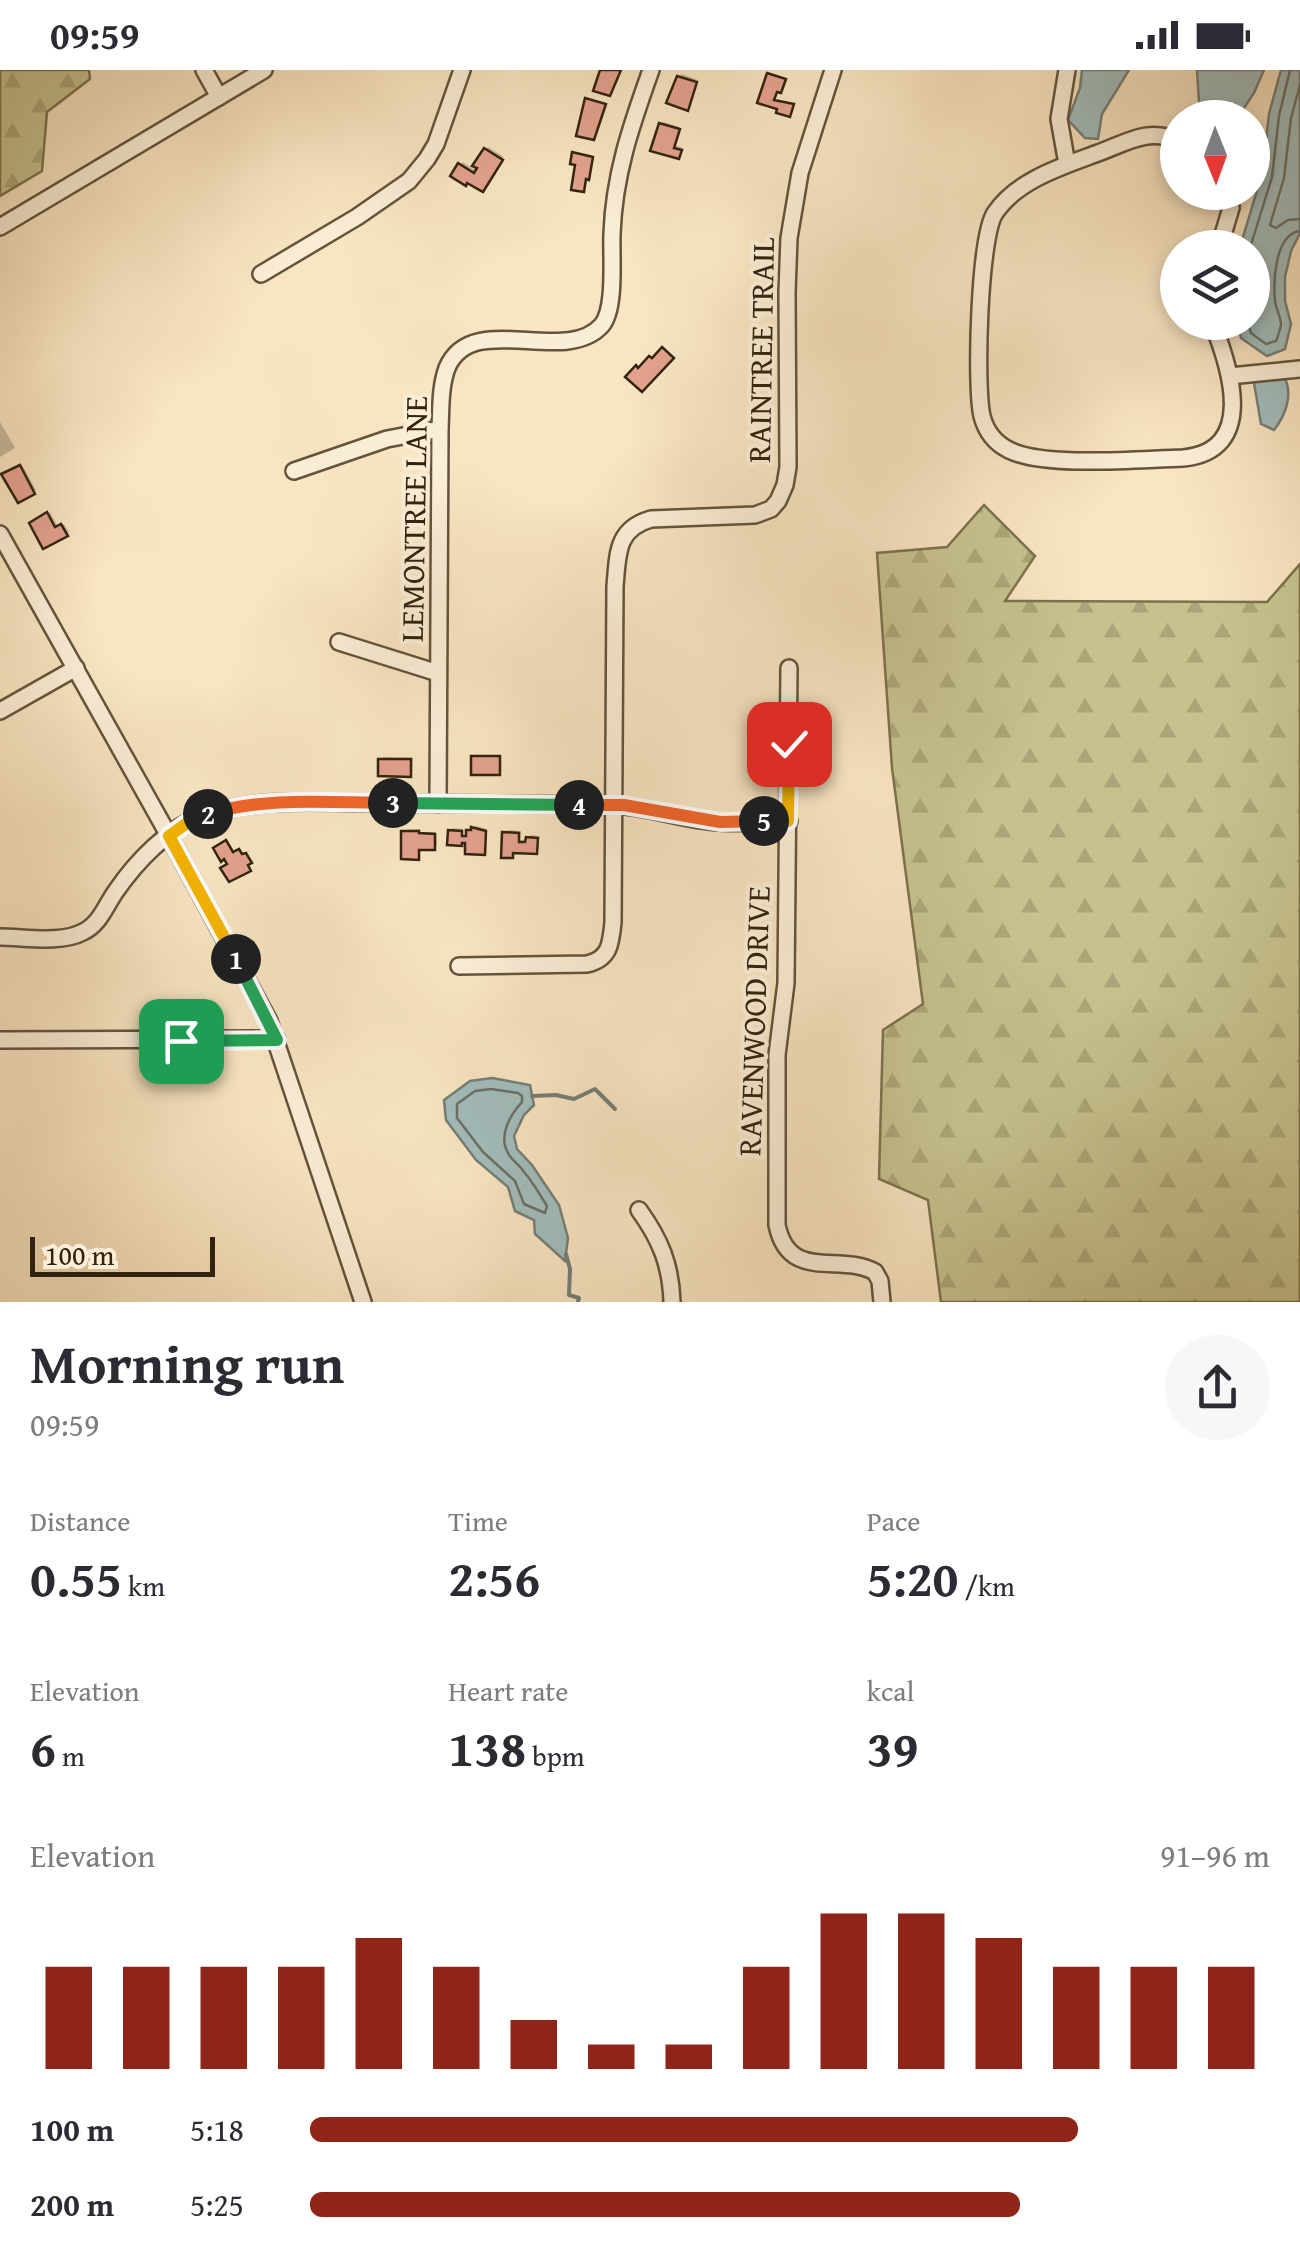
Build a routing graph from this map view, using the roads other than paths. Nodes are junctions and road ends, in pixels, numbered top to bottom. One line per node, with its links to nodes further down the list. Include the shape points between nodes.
1 (204, 70): 7 (street)
2 (264, 70): 7 (street)
3 (462, 70): 11 (street, via 436,144 409,181)
4 (651, 70): 15 (street, LEMONTREE LANE, via 620,165 605,320 578,339 487,340 465,347 446,372)
5 (833, 70): 24 (street, RAINTREE TRAIL, via 800,173 788,238 785,485 767,511 652,520 625,534 615,586)
6 (1067, 70): 9 (street, via 1059,120)
7 (218, 97): 10 (street)
8 (1160, 135): 9 (street, via 1140,136)
9 (1067, 164): 14 (street, via 1015,193 989,225 980,372 982,417 991,437 1037,458 1196,457 1226,435)
10 (0, 227)
11 (261, 274)
12 (1220, 340): 14 (street)
13 (1300, 369): 14 (street)
14 (1230, 376)
15 (440, 429): 16 (street); 21 (street, LEMONTREE LANE)
16 (294, 470)
17 (0, 534): 19 (street)
18 (340, 642): 21 (street)
19 (76, 668): 22 (street); 26 (street)
20 (789, 668): 25 (street, RAVENWOOD DRIVE)
21 (438, 673): 23 (street, LEMONTREE LANE)
22 (0, 711)
23 (438, 804): 24 (street); 26 (street, via 257,804 200,817)
24 (614, 805): 25 (street, via 698,820); 28 (street, RAINTREE TRAIL, via 612,942 603,958 587,964)
25 (788, 821): 34 (street, RAVENWOOD DRIVE, via 786,983 776,1055 776,1224 788,1250 804,1261 872,1270)
26 (169, 836): 27 (street, via 87,930 67,937); 30 (street)
27 (0, 937)
28 (459, 966)
29 (0, 1040): 30 (street)
30 (277, 1040): 32 (street)
31 (639, 1210): 33 (street, via 666,1254)
32 (364, 1302)
33 (672, 1302)
34 (882, 1302)

